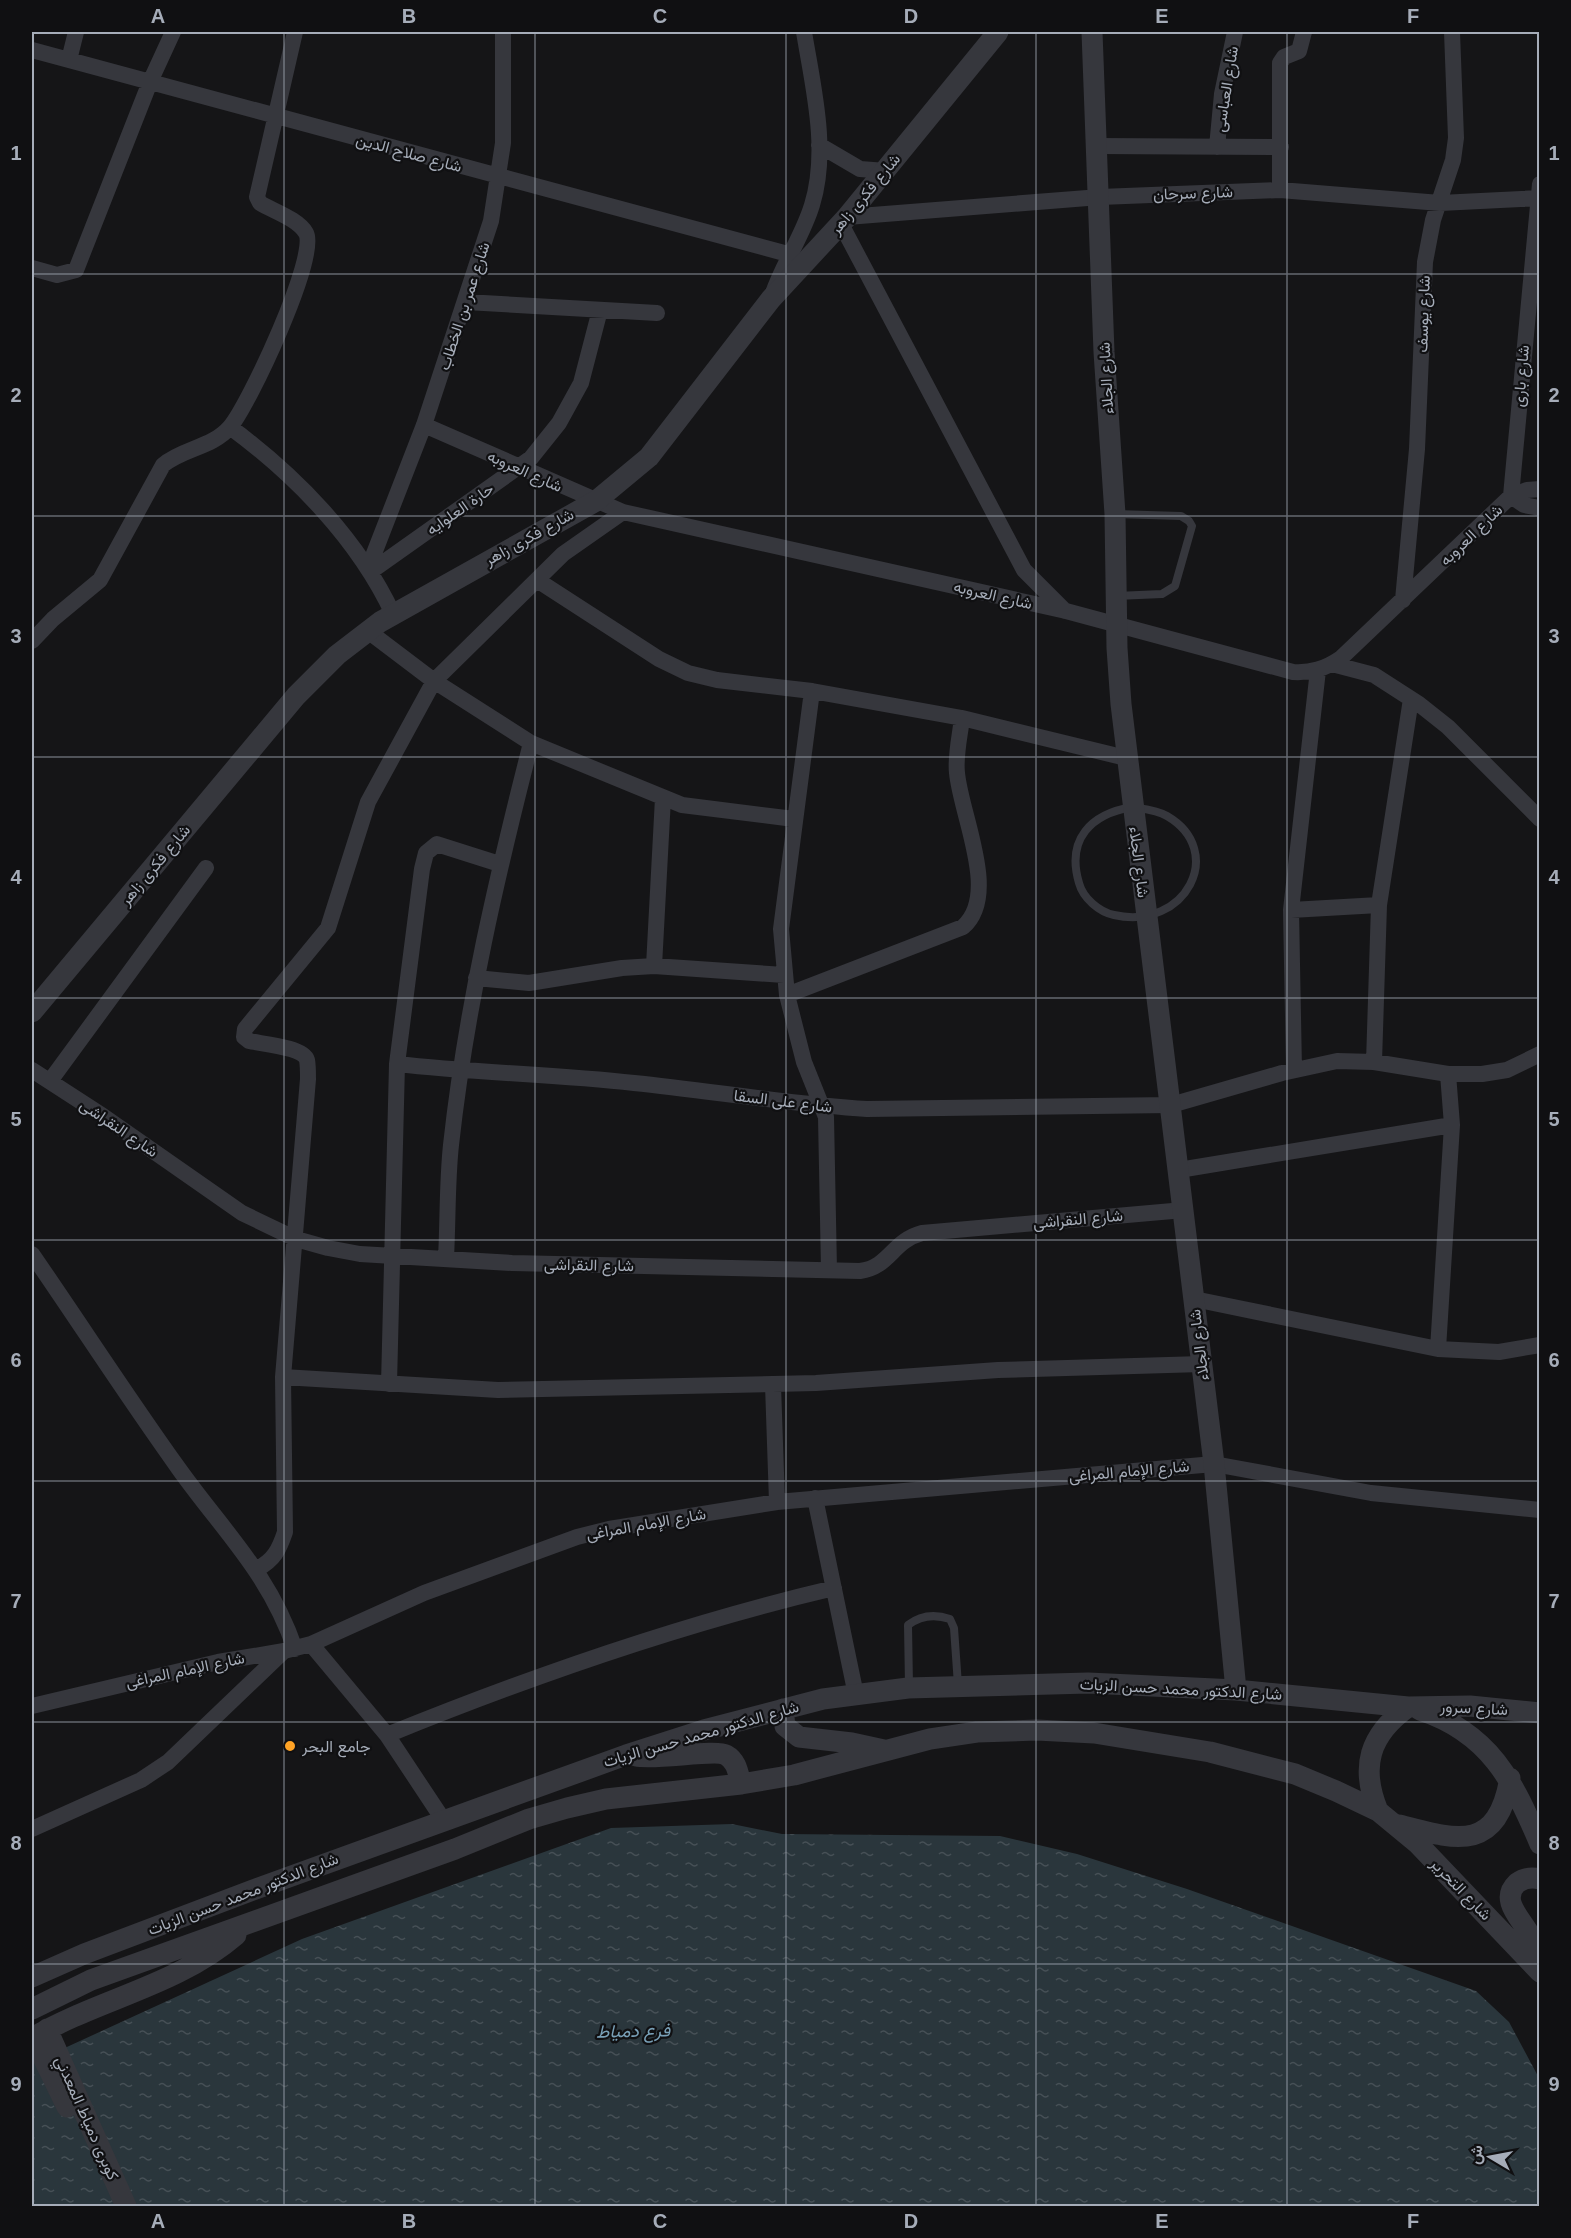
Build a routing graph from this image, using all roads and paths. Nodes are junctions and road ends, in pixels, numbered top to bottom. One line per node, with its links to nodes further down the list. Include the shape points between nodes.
1 (76, 32): 12 (street)
2 (173, 32): 13 (street)
3 (295, 32): 14 (street)
4 (502, 32): 20 (street, شارع عمر بن الخطاب)
5 (804, 32): 15 (street)
6 (998, 32): 19 (street, شارع فكرى زاهر)
7 (1092, 32): 16 (street, شارع الجلاء)
8 (1235, 32): 17 (street, شارع العباسى, via 1222,94)
9 (1304, 32): 18 (street, via 1299,51 1280,63)
10 (1452, 32): 24 (street, شارع يوسف, via 1456,138)
11 (32, 50): 12 (street, شارع صلاح الدين)
12 (69, 60): 13 (street, شارع صلاح الدين)
13 (150, 82): 14 (street, شارع صلاح الدين); 27 (street, via 76,270 57,275)
14 (274, 116): 20 (street, شارع صلاح الدين); 33 (street, via 256,197 299,226 307,234 308,246 280,331 250,397)
15 (819, 145): 19 (street, via 860,169); 26 (street, via 819,176 812,205)
16 (1097, 146): 17 (street); 23 (street, شارع الجلاء)
17 (1217, 147): 18 (street)
18 (1281, 147): 21 (street)
19 (886, 171): 25 (street, شارع فكرى زاهر)
20 (499, 178): 26 (street, شارع صلاح الدين); 29 (street, شارع عمر بن الخطاب, via 491,221)
21 (1281, 190): 23 (street, شارع سرحان); 24 (street, شارع سرحان)
22 (1539, 194): 24 (street, شارع سرحان); 36 (street, شارع بارى)
23 (1100, 197): 25 (street, شارع سرحان); 40 (street, شارع الجلاء, via 1104,352)
24 (1440, 203): 44 (street, شارع يوسف, via 1425,262 1418,449)
25 (844, 221): 28 (street, شارع فكرى زاهر); 45 (street, via 1024,570)
26 (788, 254): 28 (street)
27 (32, 268)
28 (771, 299): 37 (street, شارع فكرى زاهر, via 664,440 641,465)
29 (466, 302): 30 (street); 32 (street, شارع عمر بن الخطاب)
30 (600, 310): 31 (street); 34 (street, حارة العلوايه, via 587,364 574,397 550,435)
31 (657, 313)
32 (424, 425): 34 (street, شارع العروبه); 41 (street, شارع عمر بن الخطاب)
33 (230, 427): 41 (street, via 305,492); 49 (street, via 219,438 163,465 100,580)
34 (518, 468): 37 (street, شارع العروبه); 41 (street, حارة العلوايه)
35 (1539, 489): 36 (street, شارع العروبه)
36 (1511, 496): 38 (street, شارع العروبه, via 1524,505); 44 (street, شارع العروبه)
37 (596, 501): 39 (street, شارع العروبه); 46 (street, شارع فكرى زاهر)
38 (1539, 508)
39 (623, 512): 42 (street, via 563,554); 45 (street, شارع العروبه)
40 (1115, 514): 43 (street, شارع الجلاء); 43 (lane, via 1181,516 1192,525 1175,586 1162,594)
41 (369, 571): 46 (street)
42 (537, 580): 51 (street); 52 (street, via 659,659 688,673)
43 (1116, 596): 47 (street, شارع الجلاء)
44 (1404, 600): 50 (street, شارع العروبه)
45 (1066, 611): 47 (street, شارع العروبه)
46 (393, 614): 48 (street, شارع فكرى زاهر)
47 (1117, 625): 50 (street, شارع العروبه, via 1278,669 1307,673); 56 (street, شارع الجلاء)
48 (368, 631): 51 (street); 70 (street, شارع فكرى زاهر, via 296,696)
49 (32, 641)
50 (1325, 667): 53 (street, via 1374,675); 64 (street)
51 (434, 681): 55 (street); 84 (street, via 368,802 328,927 245,1029 244,1037 249,1041 294,1050 307,1058)
52 (812, 691): 54 (street); 59 (street)
53 (1411, 699): 60 (street, via 1448,727); 63 (street)
54 (962, 718): 56 (street); 69 (street, via 956,770 980,886 971,920 963,927)
55 (531, 743): 57 (street); 61 (street)
56 (1126, 758): 58 (street, شارع الجلاء)
57 (663, 798): 59 (street, via 682,805); 66 (street)
58 (1132, 807): 65 (street, شارع الجلاء); 65 (lane, via 1167,816 1180,826 1195,857 1188,890 1163,913); 65 (lane, via 1114,810 1083,832 1076,850 1075,870 1080,888 1092,904 1108,914)
59 (794, 819): 67 (street, via 781,929)
60 (1539, 819)
61 (500, 864): 68 (street); 73 (street, via 437,844 426,852)
62 (206, 868): 78 (street)
63 (1378, 905): 64 (street); 72 (street)
64 (1291, 910): 75 (street)
65 (1147, 917): 79 (street, شارع الجلاء)
66 (654, 966): 67 (street); 68 (street, via 529,983)
67 (784, 975): 69 (street)
68 (476, 978): 76 (street)
69 (787, 995): 80 (street, via 804,1062)
70 (32, 1012)
71 (1539, 1054): 77 (street, شارع على السقا, via 1507,1070)
72 (1374, 1062): 75 (street, شارع على السقا, via 1337,1062); 77 (street, شارع على السقا)
73 (397, 1064): 76 (street, شارع على السقا); 86 (street)
74 (32, 1070): 78 (street, شارع النقراشى)
75 (1294, 1070): 79 (street, شارع على السقا)
76 (461, 1072): 80 (street, شارع على السقا, via 633,1083); 87 (street, via 451,1147)
77 (1448, 1074): 81 (street)
78 (50, 1081): 84 (street, شارع النقراشى, via 242,1213)
79 (1171, 1104): 80 (street, شارع على السقا, via 867,1109); 82 (street, شارع الجلاء)
80 (823, 1106): 88 (street, via 828,1139)
81 (1452, 1125): 82 (street); 91 (street)
82 (1179, 1170): 83 (street, شارع الجلاء)
83 (1184, 1210): 88 (street, شارع النقراشى, via 921,1233 901,1241 883,1263 872,1269); 89 (street, شارع الجلاء)
84 (296, 1239): 86 (street, شارع النقراشى, via 360,1254); 93 (street)
85 (32, 1254): 100 (street, via 180,1470)
86 (393, 1255): 87 (street, شارع النقراشى); 94 (street)
87 (446, 1258): 88 (street, شارع النقراشى, via 574,1266)
88 (829, 1270)
89 (1194, 1299): 91 (street); 92 (street, شارع الجلاء)
90 (1539, 1345): 91 (street, via 1499,1352)
91 (1438, 1348)
92 (1202, 1364): 95 (street, via 998,1370); 96 (street, شارع الجلاء)
93 (283, 1377): 94 (street); 100 (street, via 285,1532 279,1550 269,1563)
94 (389, 1384): 95 (street, via 498,1390)
95 (773, 1384): 98 (street)
96 (1214, 1464): 97 (street, شارع الإمام المراغى); 99 (street, شارع الإمام المراغى, via 1371,1493); 106 (street, شارع الجلاء)
97 (815, 1498): 98 (street, شارع الإمام المراغى); 101 (street)
98 (777, 1502): 102 (street, شارع الإمام المراغى, via 609,1528 577,1537 424,1593)
99 (1539, 1510)
100 (257, 1569): 103 (street, via 277,1604)
101 (834, 1588): 107 (street); 112 (street, via 759,1605 571,1665)
102 (311, 1644): 103 (street, شارع الإمام المراغى); 112 (street)
103 (289, 1650): 108 (street, شارع الإمام المراغى); 119 (street, via 168,1762 141,1780)
104 (958, 1685): 105 (street, شارع الدكتور محمد حسن الزيات); 105 (lane, via 954,1628 950,1619 940,1616 917,1618 908,1625); 106 (street, شارع الدكتور محمد حسن الزيات, via 1088,1683)
105 (909, 1688): 107 (street, شارع الدكتور محمد حسن الزيات)
106 (1236, 1690): 109 (street, شارع الدكتور محمد حسن الزيات)
107 (856, 1695): 110 (street, شارع الدكتور محمد حسن الزيات)
108 (32, 1706)
109 (1408, 1707): 111 (street, شارع سرور, via 1470,1706); 115 (street, via 1432,1714 1476,1740); 117 (street, via 1385,1726 1371,1752 1369,1782)
110 (783, 1708): 113 (street, via 785,1726 799,1737); 114 (street, شارع الدكتور محمد حسن الزيات)
111 (1539, 1713)
112 (387, 1735): 118 (street)
113 (884, 1750): 116 (street, شارع الدكتور محمد حسن الزيات, via 840,1764); 117 (street, شارع الدكتور محمد حسن الزيات, via 977,1732 1094,1733 1251,1761 1294,1774)
114 (626, 1755): 116 (street, via 659,1758 719,1752 733,1761); 118 (street, شارع الدكتور محمد حسن الزيات)
115 (1510, 1778): 117 (street, via 1501,1812 1488,1827 1471,1836 1445,1837); 120 (street)
116 (741, 1784): 122 (street, شارع الدكتور محمد حسن الزيات, via 645,1793 567,1808)
117 (1385, 1817): 123 (street, شارع التحرير, via 1424,1851)
118 (444, 1821): 124 (street, شارع الدكتور محمد حسن الزيات, via 84,1954)
119 (32, 1829)
120 (1539, 1844)
121 (1539, 1879): 123 (street, via 1526,1878 1517,1884 1510,1903 1531,1937)
122 (249, 1924): 125 (street, شارع الدكتور محمد حسن الزيات, via 91,1980); 126 (street, via 196,1965)
123 (1534, 1965)
124 (32, 1977)
125 (32, 2009)
126 (37, 2035): 127 (street, كوبرى دمياط المعدني); 128 (street, كوبرى دمياط المعدني)
127 (113, 2206)
128 (126, 2206)

